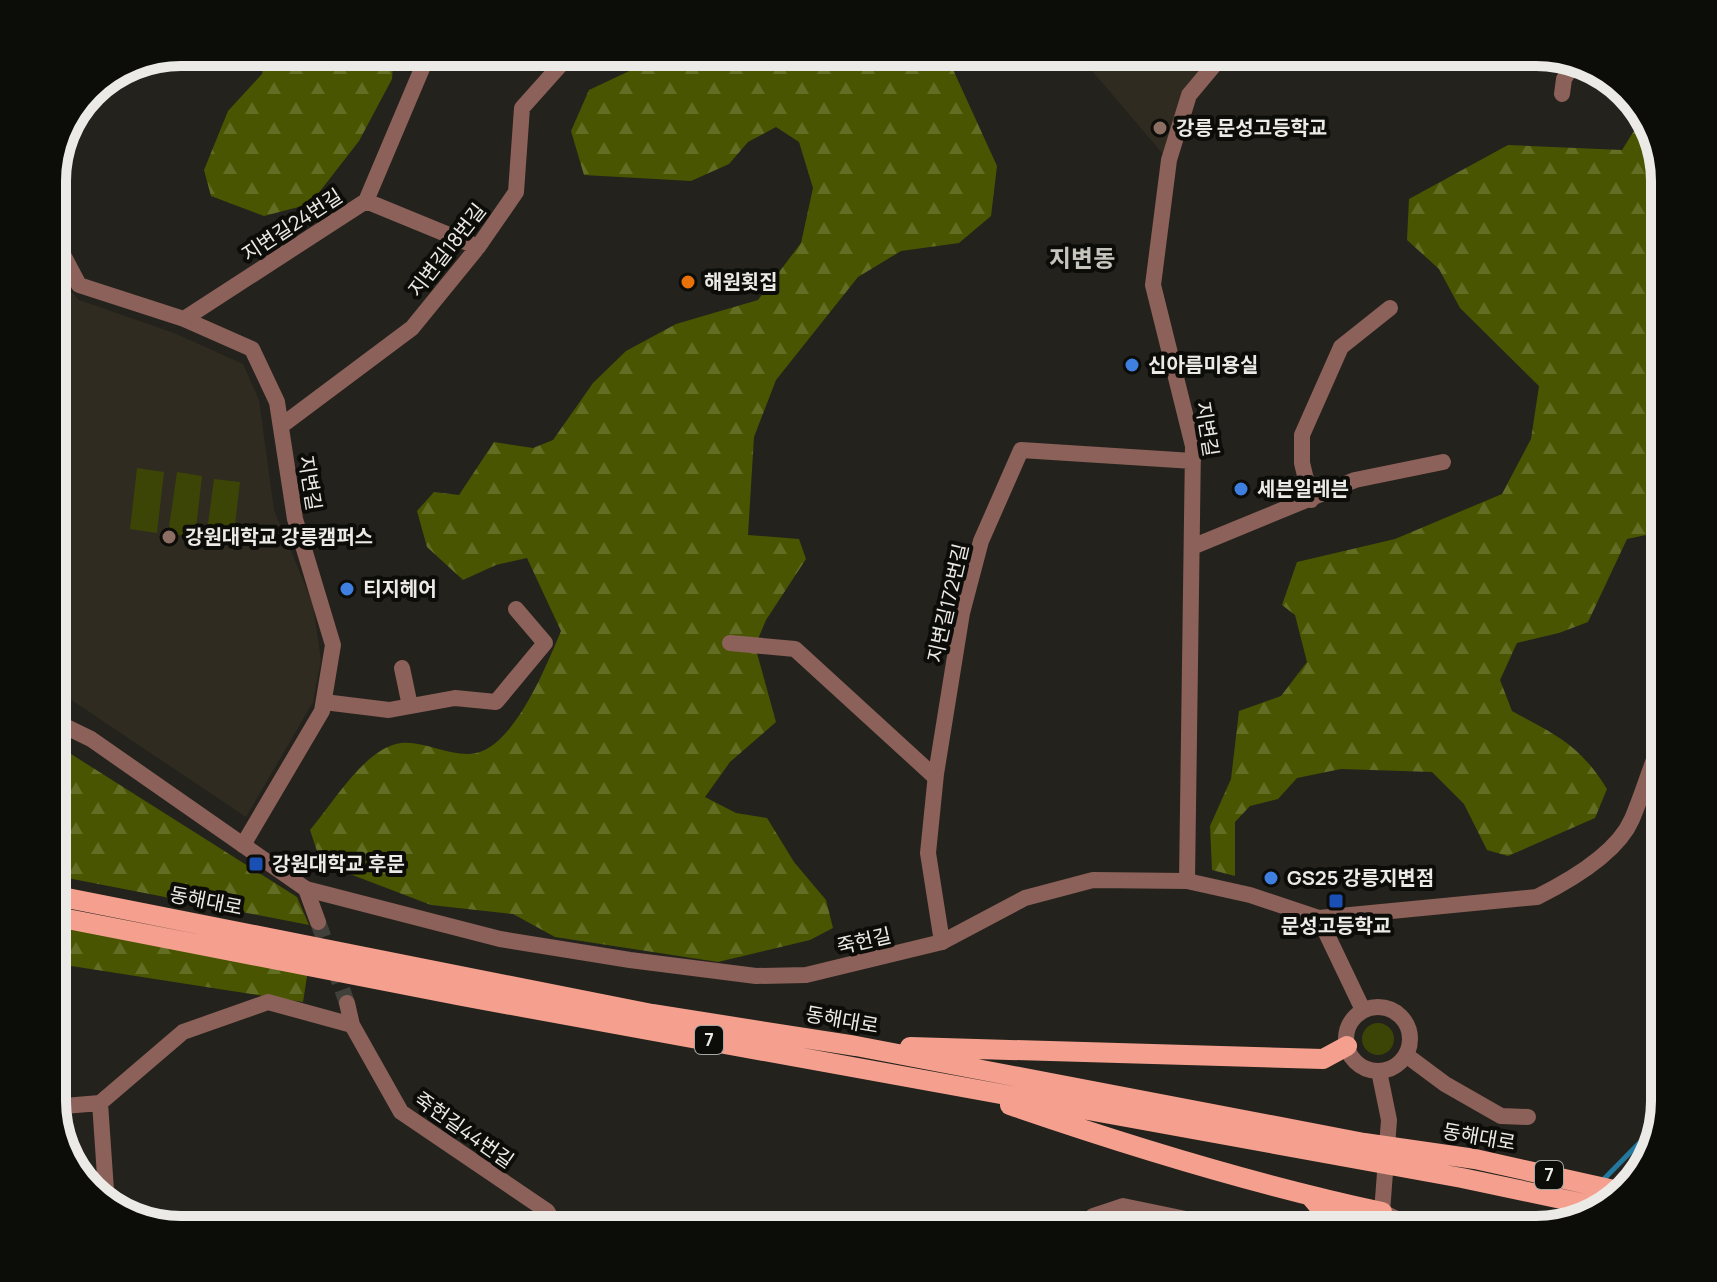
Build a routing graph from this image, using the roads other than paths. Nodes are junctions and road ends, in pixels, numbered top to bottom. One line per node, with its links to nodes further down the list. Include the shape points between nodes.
1 (423, 66): 6 (street, 지변길24번길)
2 (560, 66): 7 (street, 지변길18번길, via 522,108 516,192)
3 (1212, 66): 12 (street, 지변길, via 1189,95 1173,147 1153,285)
4 (1569, 71): 5 (street)
5 (1562, 94)
6 (366, 201): 7 (street); 10 (street, 지변길24번길)
7 (478, 247): 11 (street, 지변길18번길, via 412,328)
8 (66, 260): 10 (street, 지변길, via 79,285)
9 (1390, 308): 14 (street, via 1341,347 1302,435)
10 (184, 319): 11 (street, 지변길, via 252,349 277,402)
11 (281, 426): 19 (street, 지변길, via 295,519 333,645)
12 (1193, 461): 15 (street, 지변길); 23 (street, 지변길172번길, via 1021,450 981,541 962,613)
13 (1443, 462): 14 (street, via 1355,480)
14 (1311, 500): 15 (street)
15 (1192, 547): 25 (street, 지변길)
16 (516, 609): 20 (street, via 545,643 496,702 455,698)
17 (730, 643): 23 (street, via 795,649)
18 (402, 668): 20 (street)
19 (324, 702): 20 (street, via 389,710); 24 (street, 지변길)
20 (410, 706)
21 (66, 727): 24 (street)
22 (1651, 763): 28 (street, via 1631,822 1610,848 1564,884 1537,897)
23 (935, 777): 31 (street, 지변길172번길, via 928,853)
24 (243, 845): 26 (street)
25 (1187, 881): 28 (street, 죽헌길); 31 (street, 죽헌길, via 1093,880 1025,898)
26 (306, 889): 30 (street); 31 (street, 죽헌길, via 500,939 756,976 806,975)
27 (66, 898): 35 (main road, 동해대로 / 7, via 652,1014)
28 (1319, 918): 33 (street)
29 (66, 919): 39 (main road, 동해대로 / 7)
30 (318, 922)
31 (942, 942)
32 (347, 1003): 34 (street, 죽헌길44번길)
33 (1363, 1010): 36 (street, via 1349,1025); 37 (street, via 1383,1007 1401,1016 1410,1035)
34 (352, 1025): 40 (street, via 268,1002 183,1032); 50 (street, 죽헌길44번길, via 401,1112)
35 (856, 1046): 36 (main road, via 1323,1059); 43 (main road, 동해대로 / 7)
36 (1347, 1046): 38 (street, via 1359,1065)
37 (1406, 1055): 38 (street); 42 (street, via 1501,1116)
38 (1379, 1071): 49 (street, via 1389,1120)
39 (942, 1081): 43 (main road, 동해대로 / 7); 47 (main road, via 1104,1137)
40 (100, 1103): 41 (street); 45 (street)
41 (66, 1106)
42 (1528, 1117)
43 (1365, 1152): 44 (main road, 동해대로 / 7)
44 (1407, 1160): 46 (main road, 동해대로 / 7, via 1475,1159); 48 (main road, 동해대로 / 7, via 1462,1178)
45 (106, 1187)
46 (1609, 1189)
47 (1311, 1197): 49 (main road); 53 (main road)
48 (1586, 1204)
49 (1382, 1212): 54 (street); 55 (street)
50 (550, 1216)
51 (1093, 1216): 52 (street, via 1123,1206)
52 (1171, 1216)
53 (1327, 1216)
54 (1378, 1216)
55 (1390, 1216)

